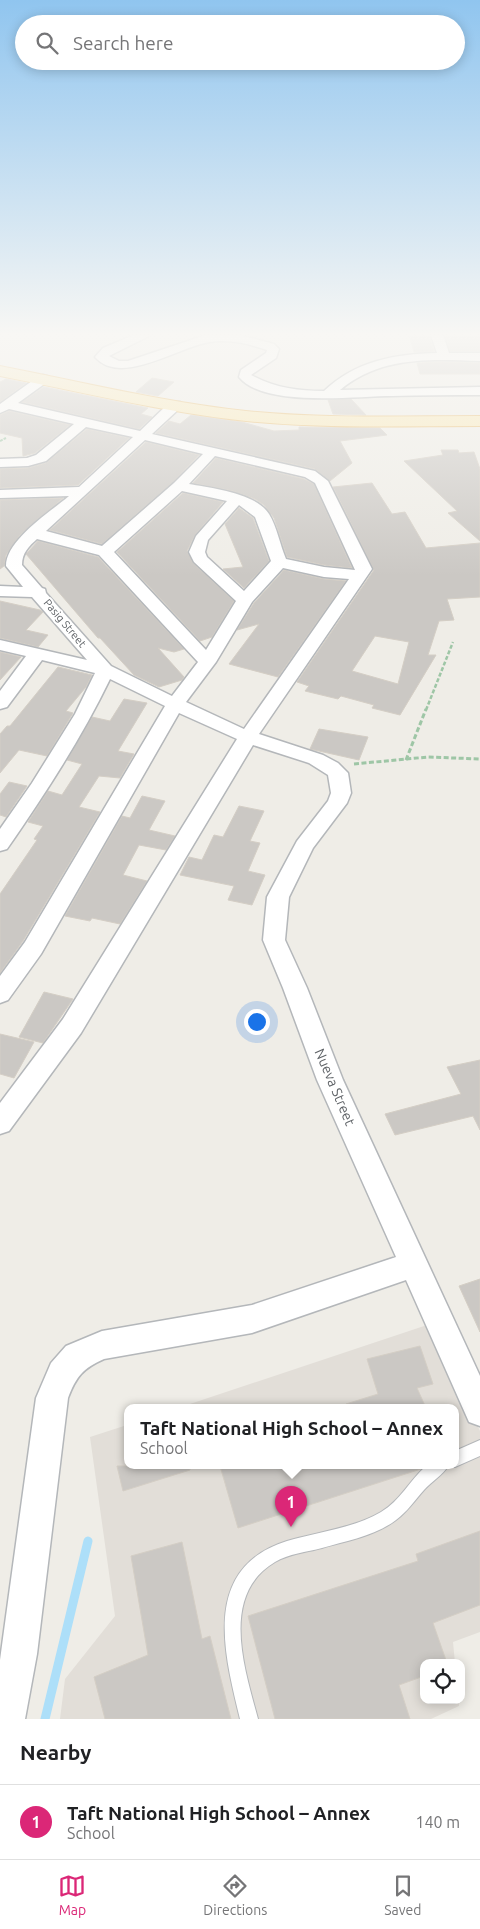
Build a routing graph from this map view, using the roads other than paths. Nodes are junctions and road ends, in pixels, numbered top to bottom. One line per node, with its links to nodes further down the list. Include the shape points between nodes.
1 (48, 415): 5 (street)
2 (164, 415): 6 (street, Pasig Street)
3 (240, 415): 4 (main road, via 296,420)
4 (480, 421)
5 (84, 422): 6 (street); 8 (street, via 41,458)
6 (142, 436): 7 (street); 10 (street, Pasig Street)
7 (213, 451): 9 (street); 16 (street, via 317,477 364,565)
8 (0, 463)
9 (179, 486): 12 (street); 14 (street)
10 (83, 491): 11 (street); 13 (street, Pasig Street)
11 (0, 494)
12 (237, 499): 15 (street, via 258,509); 19 (street, via 201,539 197,552 200,559)
13 (34, 533): 14 (street); 18 (street, Pasig Street, via 21,545 14,560 18,571)
14 (105, 552): 22 (street)
15 (279, 562): 16 (street, via 324,572); 19 (street)
16 (360, 575): 26 (street)
17 (0, 590): 18 (street)
18 (39, 592): 23 (street, Pasig Street)
19 (245, 600): 22 (street)
20 (0, 645): 21 (street)
21 (38, 653): 23 (street); 24 (street)
22 (207, 662): 25 (street)
23 (105, 670): 25 (street, Pasig Street); 28 (street, via 75,730)
24 (0, 703)
25 (175, 704): 26 (street, Pasig Street); 29 (street, via 33,948)
26 (248, 737): 27 (street, Pasig Street); 30 (street, via 72,1026)
27 (331, 767): 31 (street, Nueva Street, via 338,773 341,793 304,846 278,897 274,940 330,1080)
28 (0, 844)
29 (0, 994)
30 (0, 1123)
31 (415, 1264): 32 (street, Nueva Street); 36 (street, via 252,1319 102,1344 77,1356 62,1373 52,1398 21,1645)
32 (480, 1411)
33 (480, 1448): 34 (lane)
34 (459, 1458)
35 (437, 1469): 37 (lane, via 407,1502 388,1517 269,1556 250,1573 237,1595 232,1626 234,1658)
36 (7, 1719)
37 (248, 1719)

